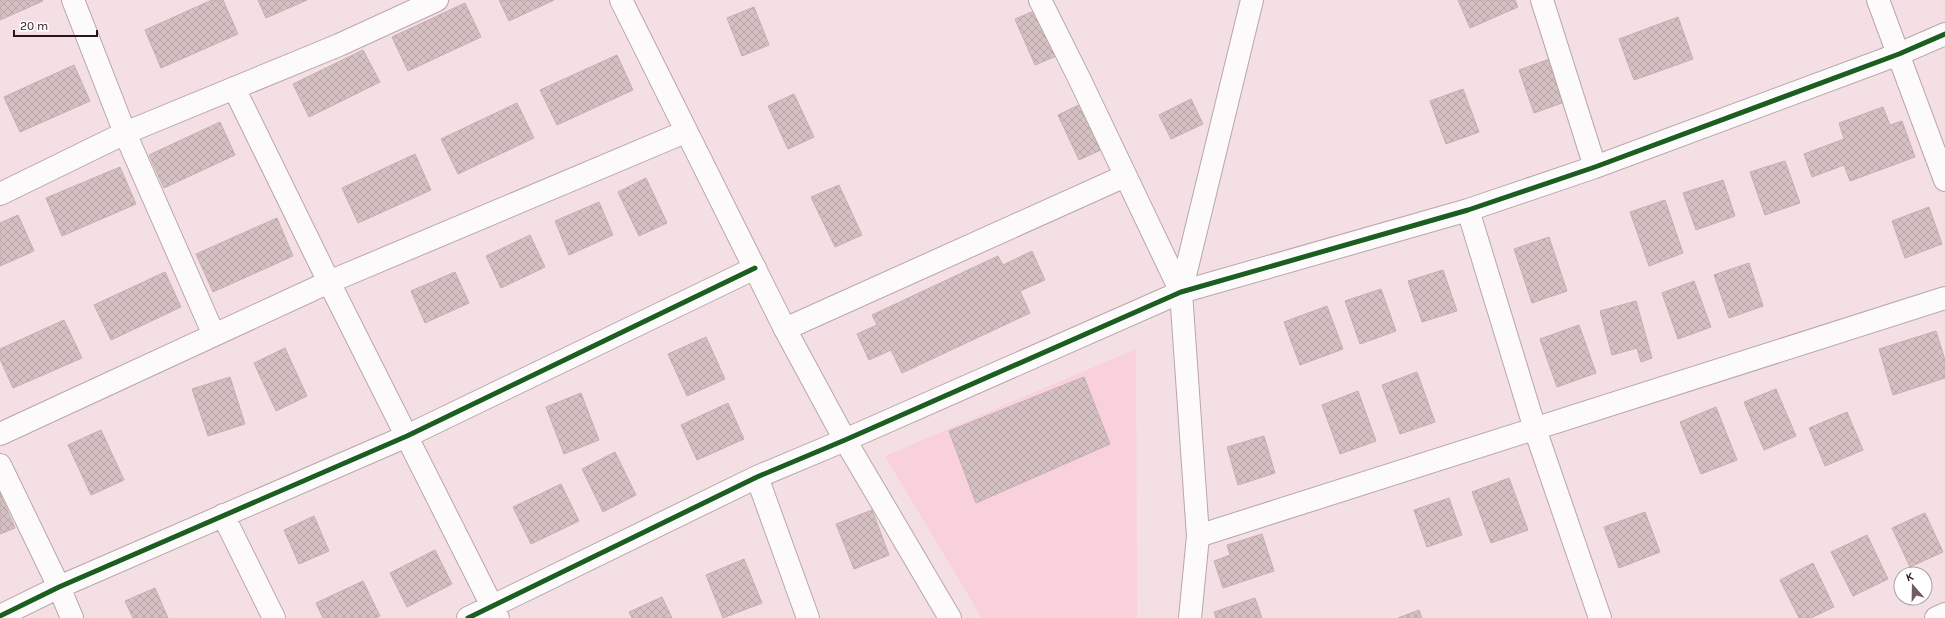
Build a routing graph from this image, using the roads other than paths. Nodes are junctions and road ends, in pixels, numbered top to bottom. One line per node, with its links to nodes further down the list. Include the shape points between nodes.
1 (73, 0): 12 (street)
2 (437, 0): 10 (street, via 339,45)
3 (621, 0): 11 (street)
4 (1040, 0): 14 (street)
5 (1252, 0): 20 (street)
6 (1542, 0): 13 (street)
7 (1878, 0): 9 (street)
8 (1945, 34): 9 (street)
9 (1899, 54): 13 (street); 15 (street)
10 (234, 88): 12 (street); 19 (street)
11 (685, 132): 18 (street); 19 (street)
12 (125, 133): 16 (street); 23 (street)
13 (1595, 167): 17 (street)
14 (1125, 176): 20 (street); 22 (street)
15 (1945, 180)
16 (0, 194)
17 (1468, 210): 20 (street); 24 (street)
18 (755, 268): 22 (street); 26 (street)
19 (329, 282): 23 (street); 26 (street)
20 (1181, 292): 27 (street); 31 (street)
21 (1945, 298): 24 (street)
22 (785, 329): 27 (street)
23 (214, 335): 25 (street)
24 (1535, 429): 31 (street); 42 (street)
25 (0, 434)
26 (406, 436): 30 (street); 33 (street)
27 (846, 440): 29 (street); 40 (street)
28 (0, 465): 32 (street)
29 (757, 477): 33 (street); 39 (street)
30 (223, 515): 32 (street); 37 (street)
31 (1198, 536): 41 (street)
32 (59, 587): 35 (street); 36 (street)
33 (495, 612): 38 (street)
34 (1945, 614): 43 (street)
35 (0, 616)
36 (72, 618)
37 (274, 618)
38 (468, 618)
39 (808, 618)
40 (950, 618)
41 (1190, 618)
42 (1600, 618)
43 (1936, 618)

